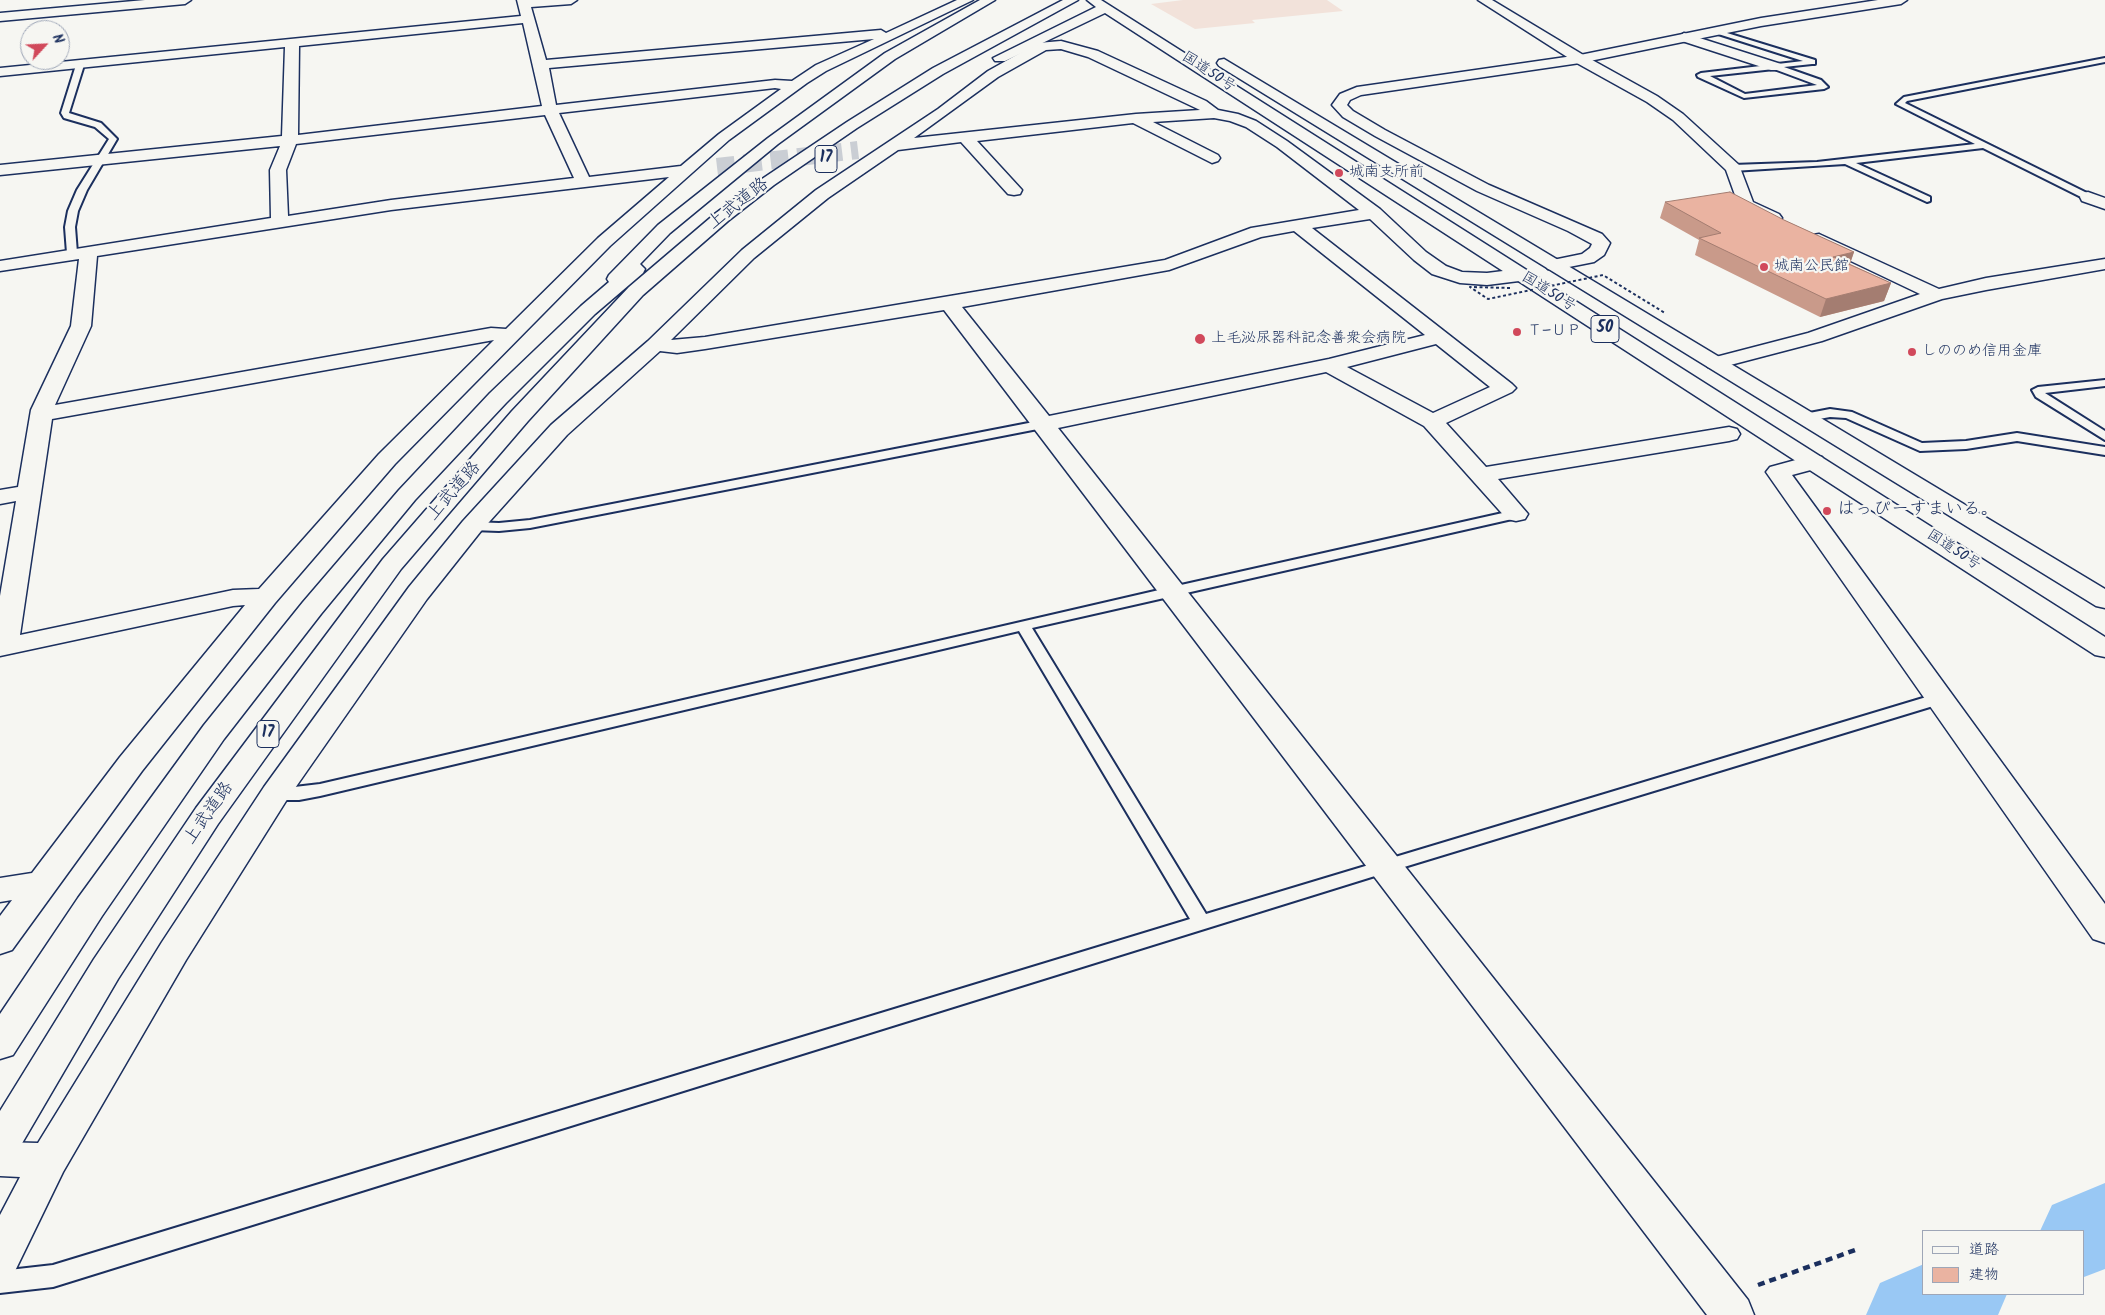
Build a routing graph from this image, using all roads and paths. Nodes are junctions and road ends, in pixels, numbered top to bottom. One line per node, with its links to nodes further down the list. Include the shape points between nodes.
1 (53, 0): 13 (main road)
2 (185, 0): 13 (main road)
3 (571, 0): 10 (main road)
4 (989, 0): 12 (main road, 17)
5 (1002, 0): 12 (main road, 17)
6 (1046, 0): 14 (main road)
7 (1484, 0): 24 (main road)
8 (1901, 0): 19 (main road)
9 (1070, 1): 74 (main road, 上武道路 / 17, via 909,88 768,182 636,291)
10 (524, 2): 16 (main road)
11 (1104, 2): 18 (main road); 20 (main road, 国道50号 / 50); 64 (main road, 国道50号 / 50, via 1146,16)
12 (967, 6): 21 (main road); 69 (main road, 17, via 883,60 773,141 664,229)
13 (46, 12): 15 (main road); 17 (main road)
14 (1020, 12)
15 (0, 17)
16 (528, 19): 23 (main road); 28 (main road)
17 (42, 20)
18 (1066, 27): 20 (main road, via 1106,24); 32 (main road)
19 (1714, 31): 22 (main road); 29 (lane, via 1812,62)
20 (1146, 33): 66 (main road, 国道50号 / 50)
21 (893, 34): 28 (main road); 33 (main road, via 821,68)
22 (1684, 37): 24 (main road); 29 (main road)
23 (292, 43): 26 (main road); 39 (main road)
24 (1580, 59): 48 (main road, via 1659,104 1702,137); 64 (main road, via 1357,91 1345,97 1339,105 1380,133 1483,188 1574,227 1601,243 1598,251 1588,258)
25 (2105, 60): 41 (lane, via 1904,98 1900,104)
26 (80, 64): 27 (main road); 45 (lane, via 65,112 67,116 98,125 110,134 113,143)
27 (70, 65)
28 (541, 65): 35 (main road)
29 (1776, 67): 29 (lane, via 1766,69 1701,75 1744,96 1824,87)
30 (21, 70): 31 (main road)
31 (0, 72)
32 (959, 80)
33 (794, 85): 35 (main road, via 775,84); 50 (main road)
34 (917, 103): 74 (main road, 17, via 819,163 739,220)
35 (550, 109): 39 (main road); 51 (main road)
36 (1214, 114): 37 (main road); 40 (main road, via 1201,104 1093,54 1050,44 1001,69 943,112); 57 (main road, via 1251,124)
37 (1136, 118): 38 (main road); 44 (main road)
38 (965, 137): 40 (main road); 52 (main road)
39 (290, 140): 45 (main road); 58 (main road, via 278,170)
40 (889, 146): 42 (main road); 73 (main road, via 822,194 748,254)
41 (1982, 146): 46 (lane); 54 (lane)
42 (858, 150)
43 (780, 157): 69 (main road, 上武道路 / 17, via 705,213)
44 (1212, 158)
45 (100, 159): 49 (main road); 62 (lane, via 72,211 70,227)
46 (1846, 162): 48 (lane); 55 (lane)
47 (717, 167): 50 (main road)
48 (1732, 168): 60 (main road, via 1746,205)
49 (0, 170)
50 (683, 170): 51 (main road); 71 (main road)
51 (583, 181): 58 (main road)
52 (1014, 190)
53 (2105, 193): 54 (main road)
54 (2088, 197): 56 (main road)
55 (1927, 199)
56 (2105, 204)
57 (1374, 212): 59 (main road); 66 (main road, via 1439,270 1460,277)
58 (280, 221): 62 (main road)
59 (1297, 225): 68 (main road, via 1257,232 1169,265); 72 (main road)
60 (1789, 225)
61 (1806, 234): 67 (main road)
62 (80, 252): 65 (main road); 78 (main road, via 81,326)
63 (2105, 264): 67 (main road)
64 (1554, 265): 75 (main road, 国道50号 / 50)
65 (0, 266)
66 (1515, 282): 70 (path, bridge, via 1470,287 1488,299 1603,276); 85 (main road, 国道50号 / 50)
67 (1937, 295): 75 (main road, via 1815,337)
68 (950, 303): 73 (main road, via 678,347); 81 (main road)
69 (588, 310): 105 (main road, 上武道路 / 17, via 498,398 407,495 312,608 208,740 90,907)
70 (1665, 313)
71 (510, 334): 78 (main road, via 478,336); 92 (main road, via 387,459)
72 (1440, 338): 76 (main road); 80 (main road, via 1505,388)
73 (655, 345): 90 (main road, via 559,430)
74 (577, 355): 106 (main road, 上武道路 / 17, via 392,564 207,816 106,970)
75 (1715, 363): 79 (main road, 国道50号 / 50)
76 (1329, 365): 80 (main road); 81 (main road)
77 (2105, 383): 83 (lane, via 2038,390 2040,395)
78 (41, 414): 87 (main road)
79 (1803, 418): 84 (lane, via 1830,413 1848,415 1920,447 1966,445 2017,437); 93 (main road, 国道50号 / 50)
80 (1432, 421): 86 (main road)
81 (1044, 424): 90 (lane, via 530,524); 91 (main road)
82 (1729, 434): 86 (main road)
83 (2105, 436)
84 (2105, 450)
85 (1814, 462): 96 (main road, 国道50号 / 50); 97 (main road, via 1778,472)
86 (1482, 474): 89 (main road)
87 (28, 492): 88 (main road); 95 (main road)
88 (0, 497)
89 (1516, 514): 91 (lane)
90 (472, 526): 98 (main road, via 418,593)
91 (1172, 591): 94 (lane); 99 (main road)
92 (266, 598): 95 (main road, via 233,598); 100 (main road, via 131,764)
93 (2105, 600)
94 (1024, 626): 98 (lane, via 320,790); 102 (lane)
95 (3, 648)
96 (2105, 649)
97 (1938, 699): 99 (lane); 103 (main road)
98 (275, 794): 108 (main road, via 174,952)
99 (1385, 866): 102 (lane); 112 (main road)
100 (40, 884): 101 (main road); 104 (main road)
101 (0, 890)
102 (1202, 922): 111 (lane, via 53,1276)
103 (2105, 930)
104 (0, 941)
105 (0, 1044)
106 (0, 1145)
107 (0, 1159): 108 (main road)
108 (49, 1160): 110 (main road)
109 (1858, 1249): 112 (path)
110 (0, 1257)
111 (0, 1282)
112 (1729, 1309)

